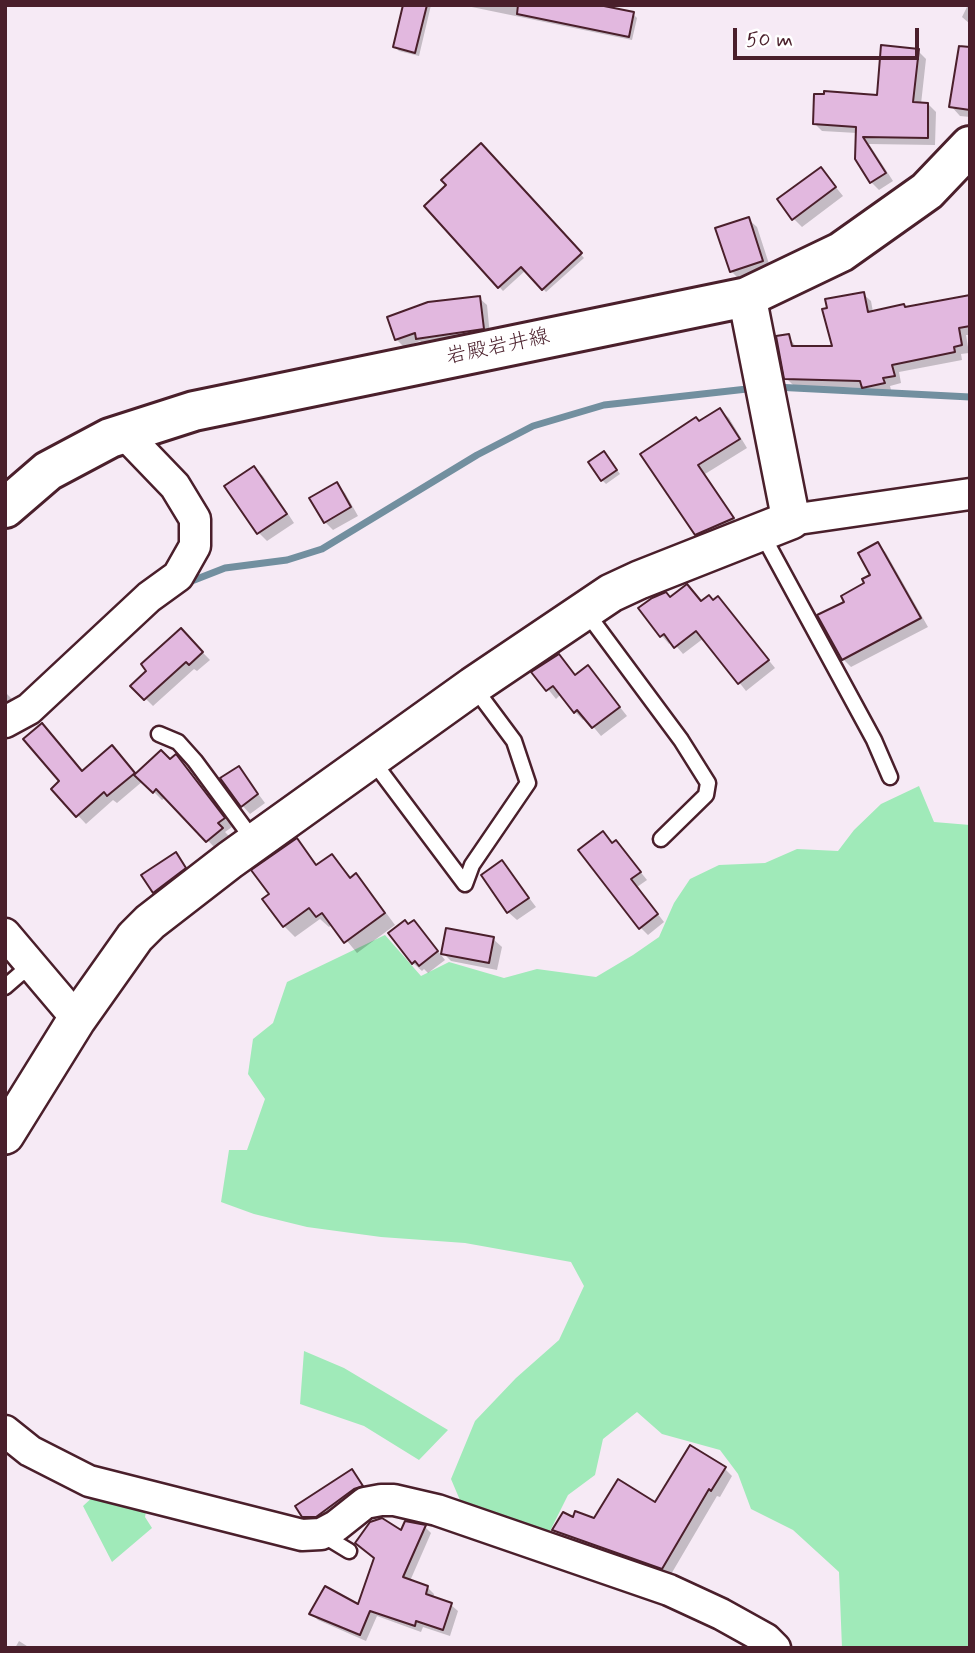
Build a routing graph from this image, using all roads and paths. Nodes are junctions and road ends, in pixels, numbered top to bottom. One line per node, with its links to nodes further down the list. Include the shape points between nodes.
1 (970, 146): 2 (main road, 岩殿岩井線, via 927,191 841,252)
2 (747, 297): 3 (main road, 岩殿岩井線, via 194,411); 6 (street)
3 (124, 433): 5 (main road, 岩殿岩井線, via 48,471); 9 (street, via 182,497 195,519 195,546 178,576 149,597 29,709)
4 (970, 494): 6 (street)
5 (5, 508)
6 (776, 526): 7 (street, via 639,580); 12 (lane)
7 (586, 610): 8 (street); 13 (lane, via 708,783 706,794)
8 (473, 686): 11 (street); 11 (lane, via 514,741 528,783 472,865 465,884)
9 (5, 722)
10 (159, 734): 14 (lane, via 178,742 195,761)
11 (371, 759): 14 (street)
12 (890, 777)
13 (661, 839)
14 (255, 842): 18 (street, via 135,937)
15 (5, 934): 16 (street)
16 (34, 970): 17 (lane, via 20,974); 18 (street)
17 (5, 987)
18 (77, 1019): 19 (street)
19 (5, 1135)
20 (5, 1431): 21 (street, via 30,1451 89,1481 266,1527)
21 (321, 1534): 22 (lane); 23 (street, via 365,1503 394,1500 669,1590 720,1614)
22 (349, 1551)
23 (768, 1645)

